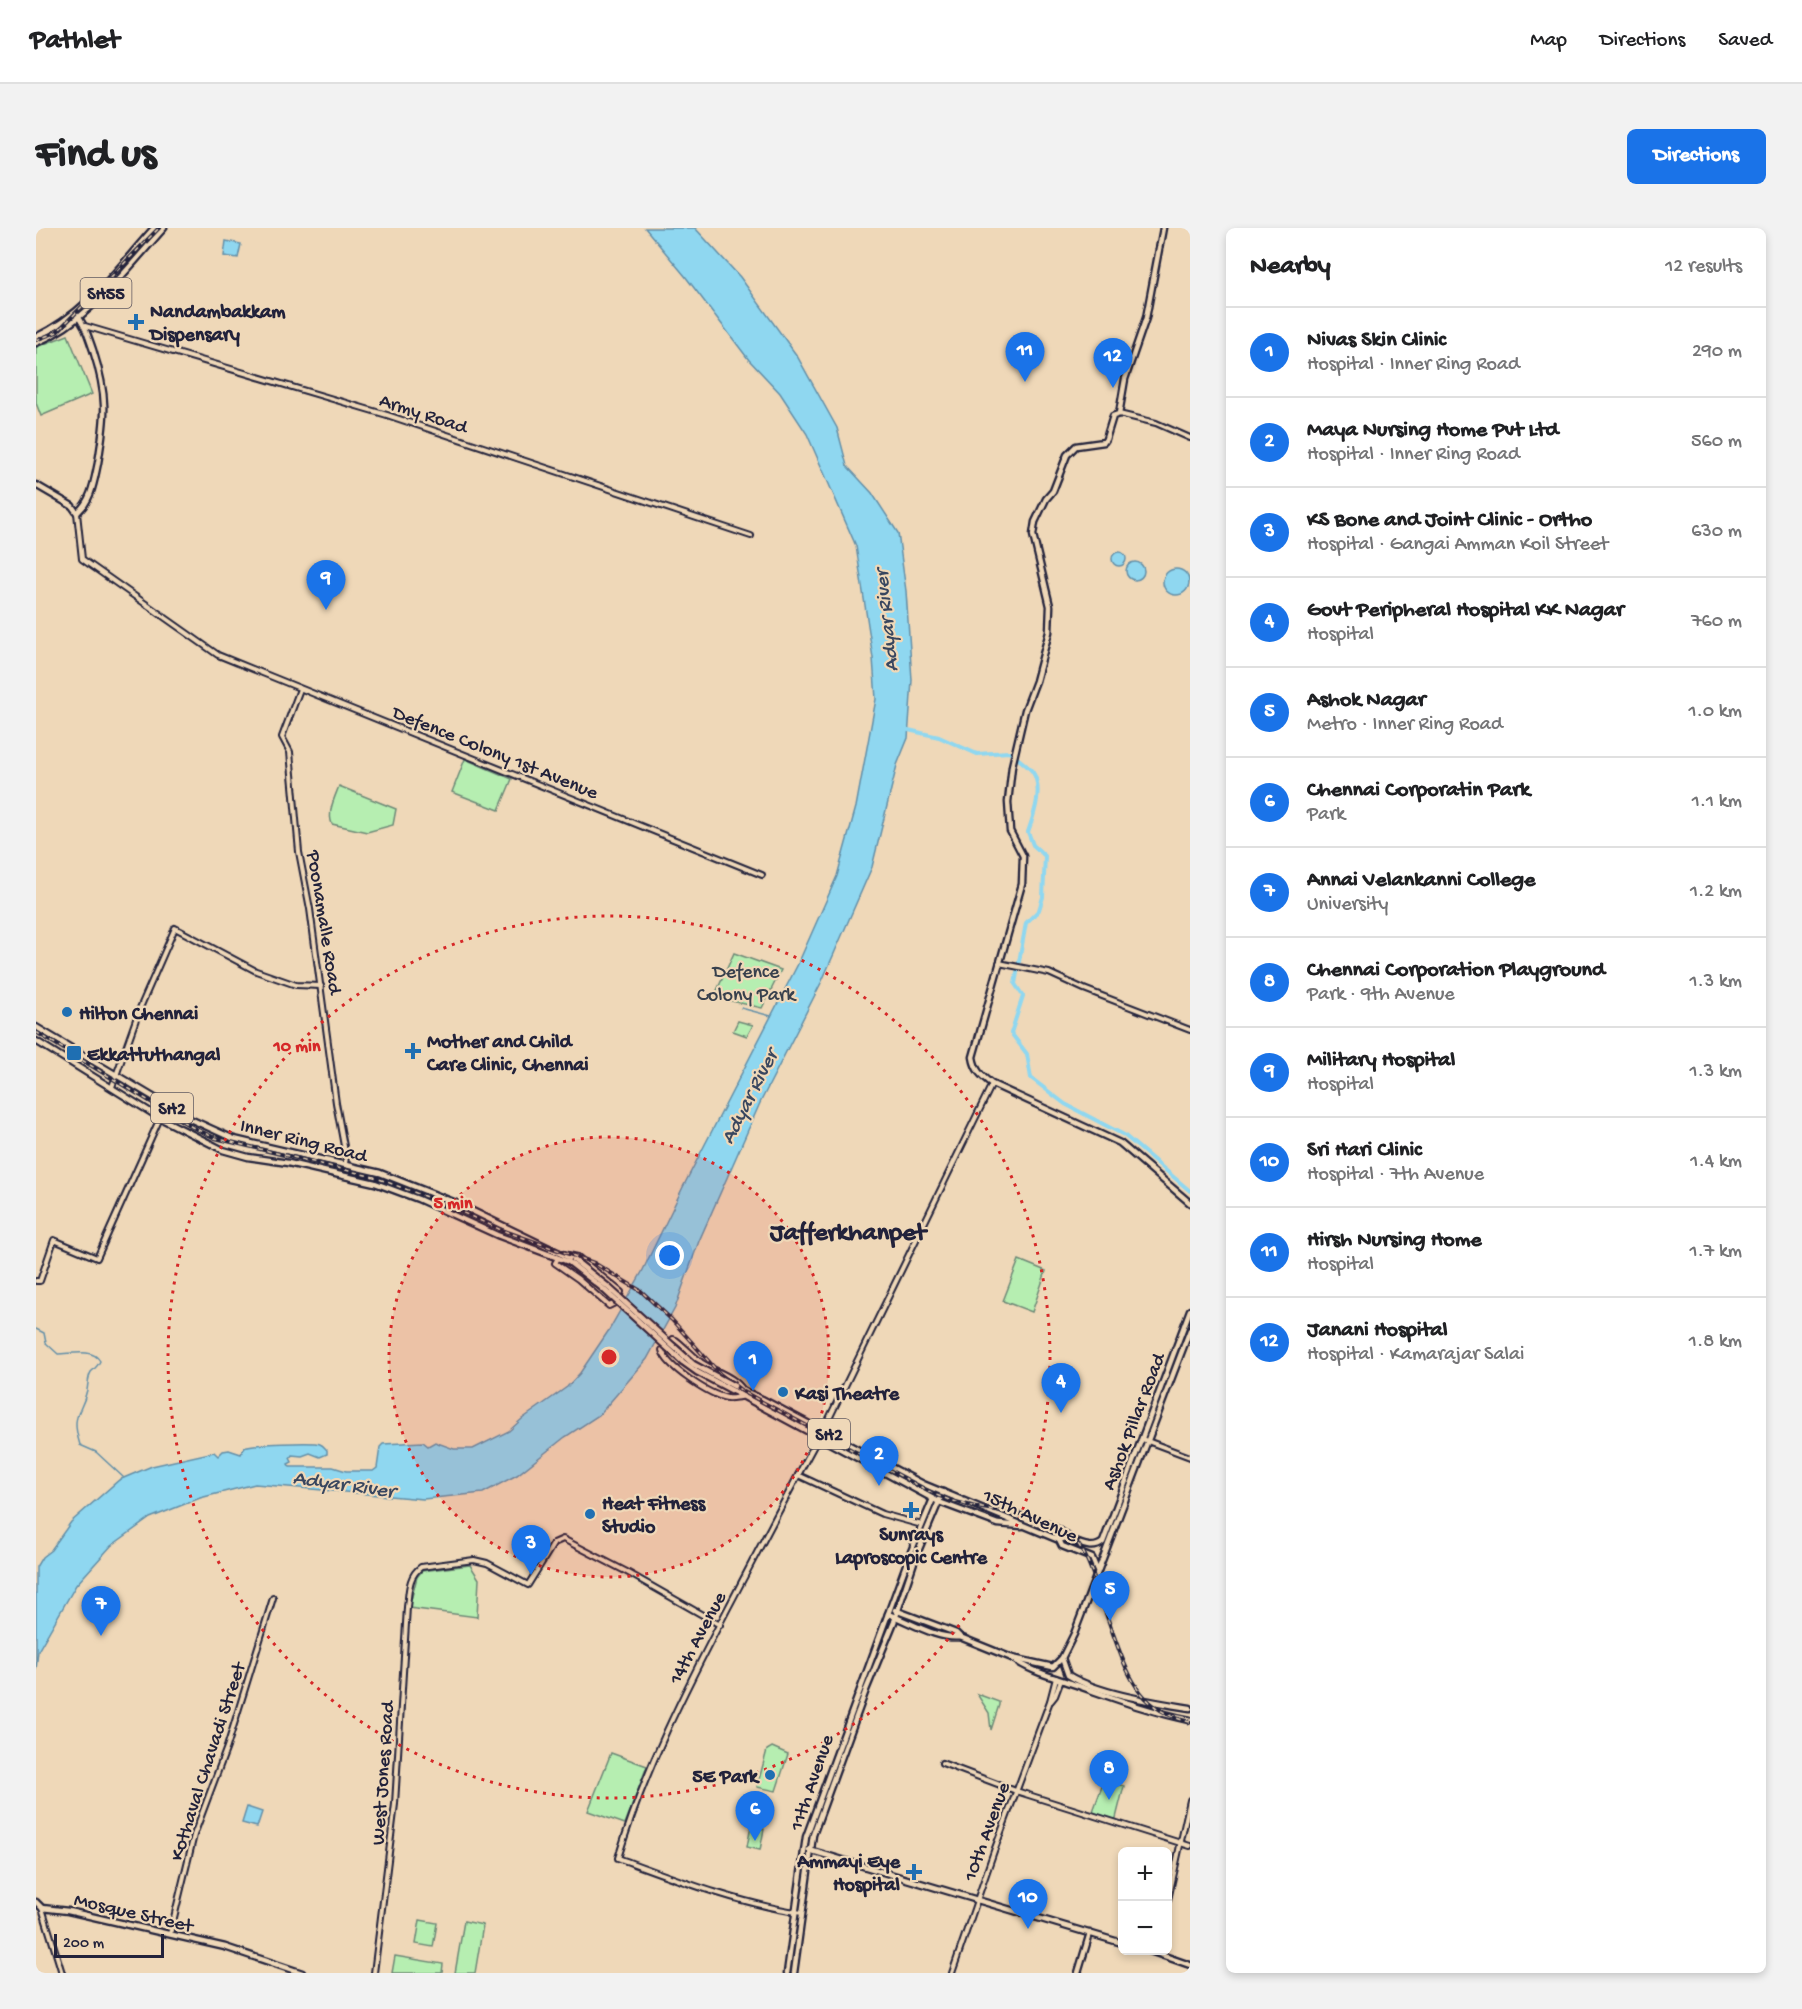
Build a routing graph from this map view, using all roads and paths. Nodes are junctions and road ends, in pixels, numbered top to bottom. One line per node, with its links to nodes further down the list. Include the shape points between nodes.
1 (154, 228): 4 (main road, SH55)
2 (164, 228): 5 (main road, SH55)
3 (1163, 228): 11 (main road, via 1146,318 1125,379)
4 (117, 270): 5 (main road); 6 (main road, SH55)
5 (122, 275): 7 (main road, SH55)
6 (75, 313): 7 (main road); 9 (main road, SH55)
7 (79, 318): 8 (main road); 10 (main road, SH55)
8 (85, 326): 14 (main road, via 102,381 105,414 92,490); 15 (street, Army Road, via 396,418)
9 (36, 337)
10 (36, 343)
11 (1119, 414): 12 (street, via 1156,423); 18 (main road, via 1113,416 1104,442 1076,446 1067,455 1036,518 1034,535 1050,606 1049,632 1012,764 1010,831 1023,856 1022,884)
12 (1190, 438)
13 (36, 485): 14 (main road)
14 (77, 513): 16 (street, Defence Colony 1st Avenue, via 82,559 218,655)
15 (752, 536)
16 (300, 689): 17 (street, Defence Colony 1st Avenue); 19 (street, Poonamalle Road, via 282,737 290,752 299,852)
17 (762, 874)
18 (999, 965): 21 (street, via 1049,973); 24 (main road, via 974,1057 978,1072)
19 (321, 986): 23 (street, via 296,985 256,971 176,928); 27 (street, Poonamalle Road)
20 (36, 1027): 23 (main road, Inner Ring Road / SH2)
21 (1190, 1030)
22 (36, 1041): 25 (main road, Inner Ring Road / SH2)
23 (115, 1075): 25 (street); 27 (main road, Inner Ring Road / SH2, via 190,1119 234,1139)
24 (992, 1084): 28 (main road, via 1120,1143); 34 (street)
25 (112, 1087): 26 (main road, Inner Ring Road / SH2)
26 (160, 1118): 29 (main road, Inner Ring Road / SH2, via 223,1150 375,1183 497,1235); 30 (street, via 97,1258 54,1240 40,1281)
27 (345, 1164): 29 (main road, Inner Ring Road / SH2, via 380,1173 456,1203)
28 (1190, 1203)
29 (560, 1256): 29 (street, via 555,1263 609,1306 617,1302 621,1292 579,1257); 33 (main road, Inner Ring Road / SH2, bridge, via 612,1290 693,1364)
30 (36, 1281)
31 (1190, 1310): 36 (main road, Ashok Pillar Road)
32 (1190, 1330): 37 (main road, Ashok Pillar Road)
33 (742, 1394): 33 (street, via 727,1398 705,1389 669,1362 662,1350 676,1340 701,1362 735,1381); 34 (main road, SH2); 35 (main road, SH2)
34 (823, 1431): 40 (main road, SH2)
35 (818, 1438): 39 (street, 14th Avenue); 41 (main road, SH2)
36 (1142, 1439): 37 (street); 42 (main road, Ashok Pillar Road)
37 (1149, 1442): 38 (street); 43 (main road, Ashok Pillar Road)
38 (1190, 1457)
39 (798, 1475): 44 (street, via 882,1514); 55 (street, 14th Avenue)
40 (943, 1492): 41 (main road); 45 (main road, 15th Avenue)
41 (936, 1501): 44 (main road, 11th Avenue); 45 (main road, via 998,1524); 48 (main road)
42 (1117, 1504): 43 (main road); 46 (main road, Ashok Pillar Road, via 1103,1542 1092,1548 1065,1538)
43 (1123, 1507): 49 (main road, Ashok Pillar Road)
44 (921, 1526): 47 (main road, 11th Avenue)
45 (1028, 1527): 46 (main road, 15th Avenue)
46 (1059, 1540): 49 (main road, 15th Avenue, via 1062,1546 1092,1558)
47 (910, 1554): 48 (main road); 51 (main road, 11th Avenue)
48 (916, 1556): 52 (main road)
49 (1097, 1573): 58 (main road)
50 (273, 1598): 76 (street, Kothaval Chavadi Street, via 227,1747 194,1835)
51 (890, 1608): 52 (main road); 53 (main road, 11th Avenue)
52 (898, 1611): 54 (main road); 56 (main road)
53 (888, 1614): 54 (main road); 67 (main road, 11th Avenue)
54 (897, 1620): 56 (main road, via 952,1638); 68 (main road, 11th Avenue, via 866,1690)
55 (720, 1624): 73 (street, 14th Avenue, via 665,1731 618,1858 712,1890); 82 (street, West Jones Road, via 563,1539 554,1543 528,1585 474,1560 421,1567 411,1575 393,1823)
56 (960, 1637): 57 (main road)
57 (1012, 1658): 58 (main road, via 1053,1667); 59 (main road)
58 (1062, 1658): 60 (main road, via 1068,1675 1077,1681)
59 (1059, 1679): 61 (main road); 63 (street, 10th Avenue)
60 (1190, 1708)
61 (1190, 1720)
62 (942, 1763): 63 (street)
63 (1016, 1791): 65 (street); 70 (street, 10th Avenue)
64 (1190, 1800): 65 (street)
65 (1180, 1843): 66 (street); 69 (street)
66 (1190, 1846)
67 (803, 1848): 68 (main road); 73 (main road, 11th Avenue)
68 (810, 1850): 70 (main road); 74 (main road, 11th Avenue)
69 (1172, 1878)
70 (977, 1899): 75 (main road); 85 (street, 10th Avenue)
71 (36, 1902): 72 (main road)
72 (42, 1908): 76 (main road, Mosque Street); 80 (street)
73 (795, 1912): 74 (street); 83 (main road, 11th Avenue)
74 (802, 1913): 84 (main road, 11th Avenue)
75 (1090, 1933): 77 (main road); 86 (main road)
76 (170, 1934): 81 (main road, Mosque Street, via 225,1947)
77 (1118, 1942)
78 (1163, 1955): 79 (main road)
79 (1190, 1965)
80 (62, 1973)
81 (302, 1973)
82 (374, 1973)
83 (787, 1973)
84 (794, 1973)
85 (952, 1973)
86 (1078, 1973)

